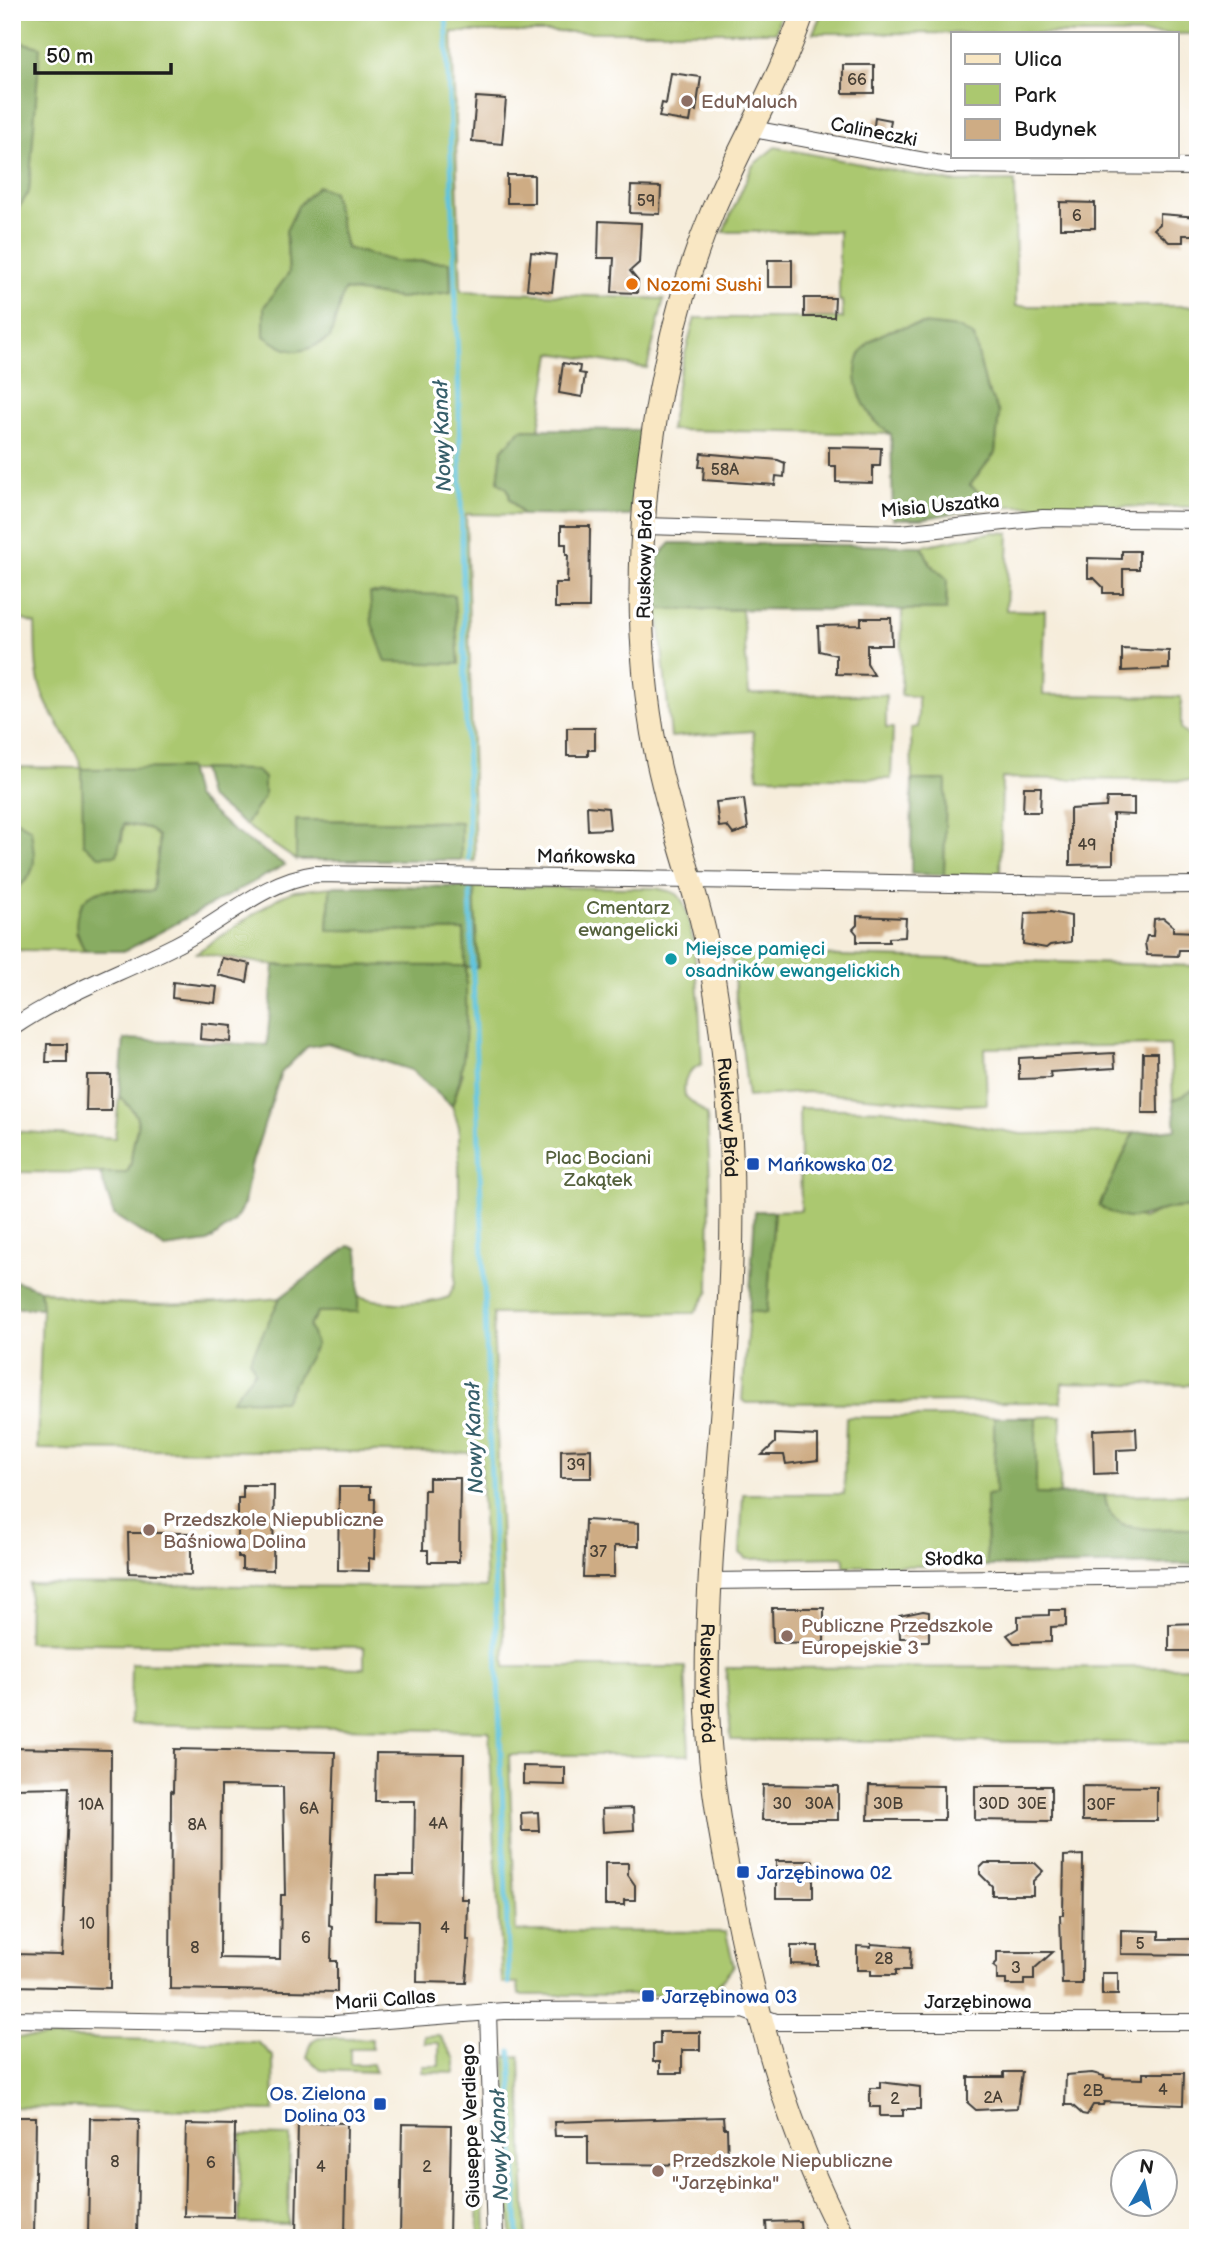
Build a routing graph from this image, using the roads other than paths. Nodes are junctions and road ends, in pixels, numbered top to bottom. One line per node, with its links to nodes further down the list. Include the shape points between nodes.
1 (803, 12): 2 (street, Ruskowy Bród)
2 (753, 129): 3 (street, Calineczki, via 947,165); 5 (street, Ruskowy Bród, via 711,214 674,328 650,456)
3 (1198, 167)
4 (1198, 520): 5 (street, Misia Uszatka, via 1043,518 901,533)
5 (644, 526): 6 (street, Ruskowy Bród, via 642,612 652,733)
6 (690, 880): 7 (street, Mańkowska, via 1116,887); 8 (street, Mańkowska, via 299,876 271,886 173,947 44,1006); 10 (street, Ruskowy Bród, via 717,998 732,1179 729,1301)
7 (1198, 884)
8 (12, 1028)
9 (1198, 1576): 10 (street, Słodka)
10 (710, 1581): 12 (street, Ruskowy Bród, via 710,1755 728,1872)
11 (488, 2012): 12 (street, Marii Callas, via 743,2010); 13 (street, Marii Callas, via 334,2024); 15 (street, Giuseppe Verdiego)
12 (760, 2015): 14 (street, Jarzębinowa, via 776,2022); 16 (street, Ruskowy Bród, via 789,2115)
13 (12, 2019)
14 (1198, 2022)
15 (495, 2238)
16 (845, 2238)

